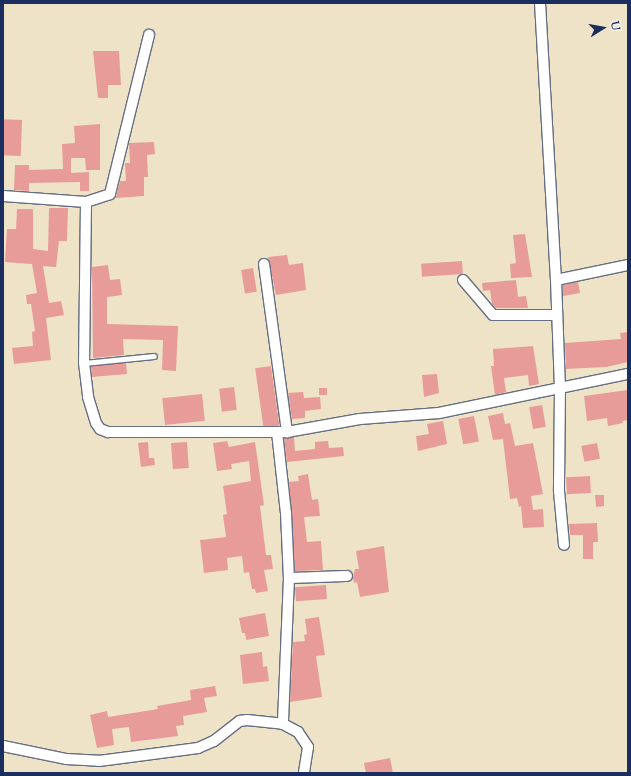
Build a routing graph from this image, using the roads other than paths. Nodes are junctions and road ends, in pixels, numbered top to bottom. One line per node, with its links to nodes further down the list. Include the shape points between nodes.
1 (540, 3): 8 (street)
2 (149, 35): 4 (street, via 112,190 106,198)
3 (3, 196): 4 (street)
4 (86, 202): 11 (street)
5 (264, 264): 14 (street)
6 (628, 266): 8 (street)
7 (463, 280): 9 (street, via 493,315)
8 (556, 280): 9 (street)
9 (556, 315): 13 (street)
10 (154, 356): 11 (lane)
11 (84, 363): 14 (street, via 88,397 96,423 103,430 115,433)
12 (628, 374): 13 (street)
13 (560, 389): 14 (street, via 439,413 360,419); 15 (street, via 559,491)
14 (282, 432): 17 (street)
15 (564, 545)
16 (348, 576): 17 (street)
17 (289, 578): 18 (street)
18 (283, 724): 19 (street, via 240,721 214,741 198,748 99,761 66,759); 20 (street, via 298,732 308,747)
19 (3, 746)
20 (304, 773)

